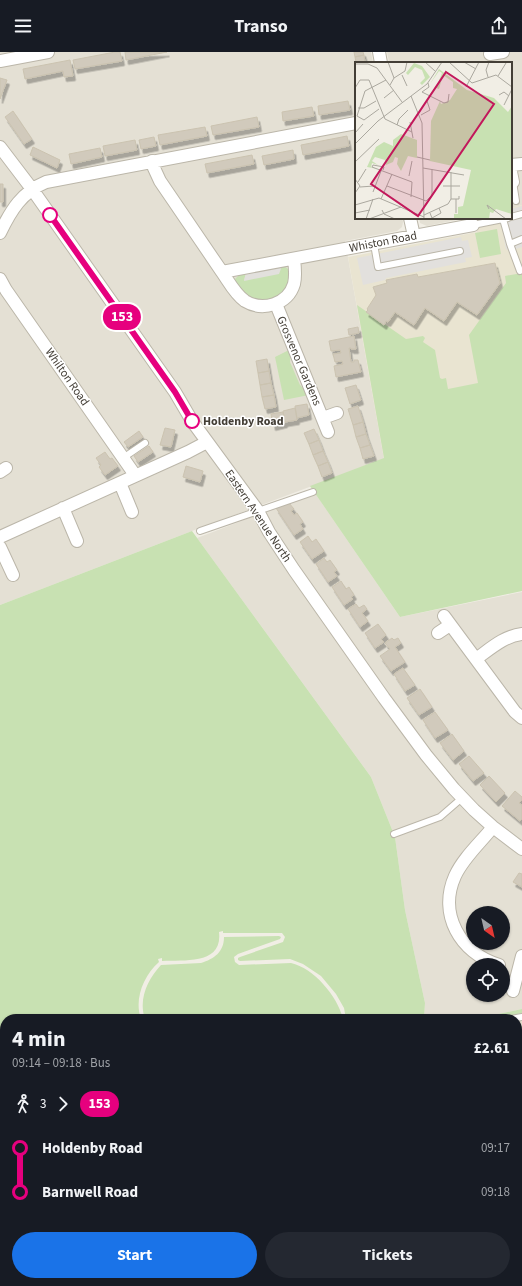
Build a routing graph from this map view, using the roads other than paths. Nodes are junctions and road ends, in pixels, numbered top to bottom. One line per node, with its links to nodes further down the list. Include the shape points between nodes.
1 (48, 52): 5 (street)
2 (379, 52): 6 (street)
3 (503, 52): 4 (street)
4 (490, 56)
5 (0, 61)
6 (381, 62)
7 (355, 123): 9 (street)
8 (0, 147): 13 (street, Eastern Avenue North)
9 (152, 161): 13 (street, via 46,182); 29 (street, via 160,181)
10 (522, 164): 11 (street)
11 (512, 165)
12 (512, 177): 14 (lane)
13 (32, 189): 21 (street, via 19,200); 35 (street, Eastern Avenue North, via 175,392)
14 (516, 201)
15 (522, 214): 16 (lane)
16 (512, 217)
17 (410, 219): 22 (street)
18 (501, 219): 20 (lane)
19 (506, 219): 25 (lane)
20 (473, 225): 22 (street, Whiston Road)
21 (0, 232)
22 (414, 236): 24 (street, Whiston Road)
23 (522, 239): 25 (lane)
24 (374, 244): 26 (lane, via 378,267); 27 (street, Whiston Road)
25 (510, 244): 28 (lane)
26 (460, 251)
27 (294, 259): 29 (street, Whiston Road); 31 (street, via 293,287)
28 (520, 271)
29 (222, 272): 31 (street, via 237,293 250,304)
30 (0, 279): 37 (street, Whilton Road)
31 (276, 304): 33 (street, Grosvenor Gardens)
32 (337, 413): 33 (street, Grosvenor Gardens)
33 (323, 418): 34 (street, Grosvenor Gardens)
34 (328, 432)
35 (207, 442): 38 (street); 42 (street, Eastern Avenue North)
36 (145, 443): 37 (lane)
37 (123, 458): 38 (street, Whilton Road)
38 (135, 475): 39 (street)
39 (120, 483): 41 (street); 43 (street)
40 (313, 492): 42 (lane)
41 (63, 508): 45 (street); 46 (street)
42 (258, 511): 44 (lane); 53 (street, Eastern Avenue North, via 275,542 391,708)
43 (132, 512)
44 (200, 531)
45 (0, 537)
46 (76, 541)
47 (0, 547): 48 (street)
48 (13, 575)
49 (438, 633): 51 (street, via 447,621)
50 (522, 634): 51 (street, via 504,640)
51 (476, 659): 52 (street)
52 (522, 718)
53 (462, 798): 54 (street, Eastern Avenue North); 55 (lane, via 440,817)
54 (493, 828): 56 (street, Eastern Avenue North); 58 (street, via 459,869 452,884 449,901 453,925 464,944)
55 (394, 834)
56 (522, 849)
57 (522, 956): 60 (street)
58 (481, 958)
59 (510, 968): 60 (street)
60 (518, 970): 61 (street)
61 (512, 991)

